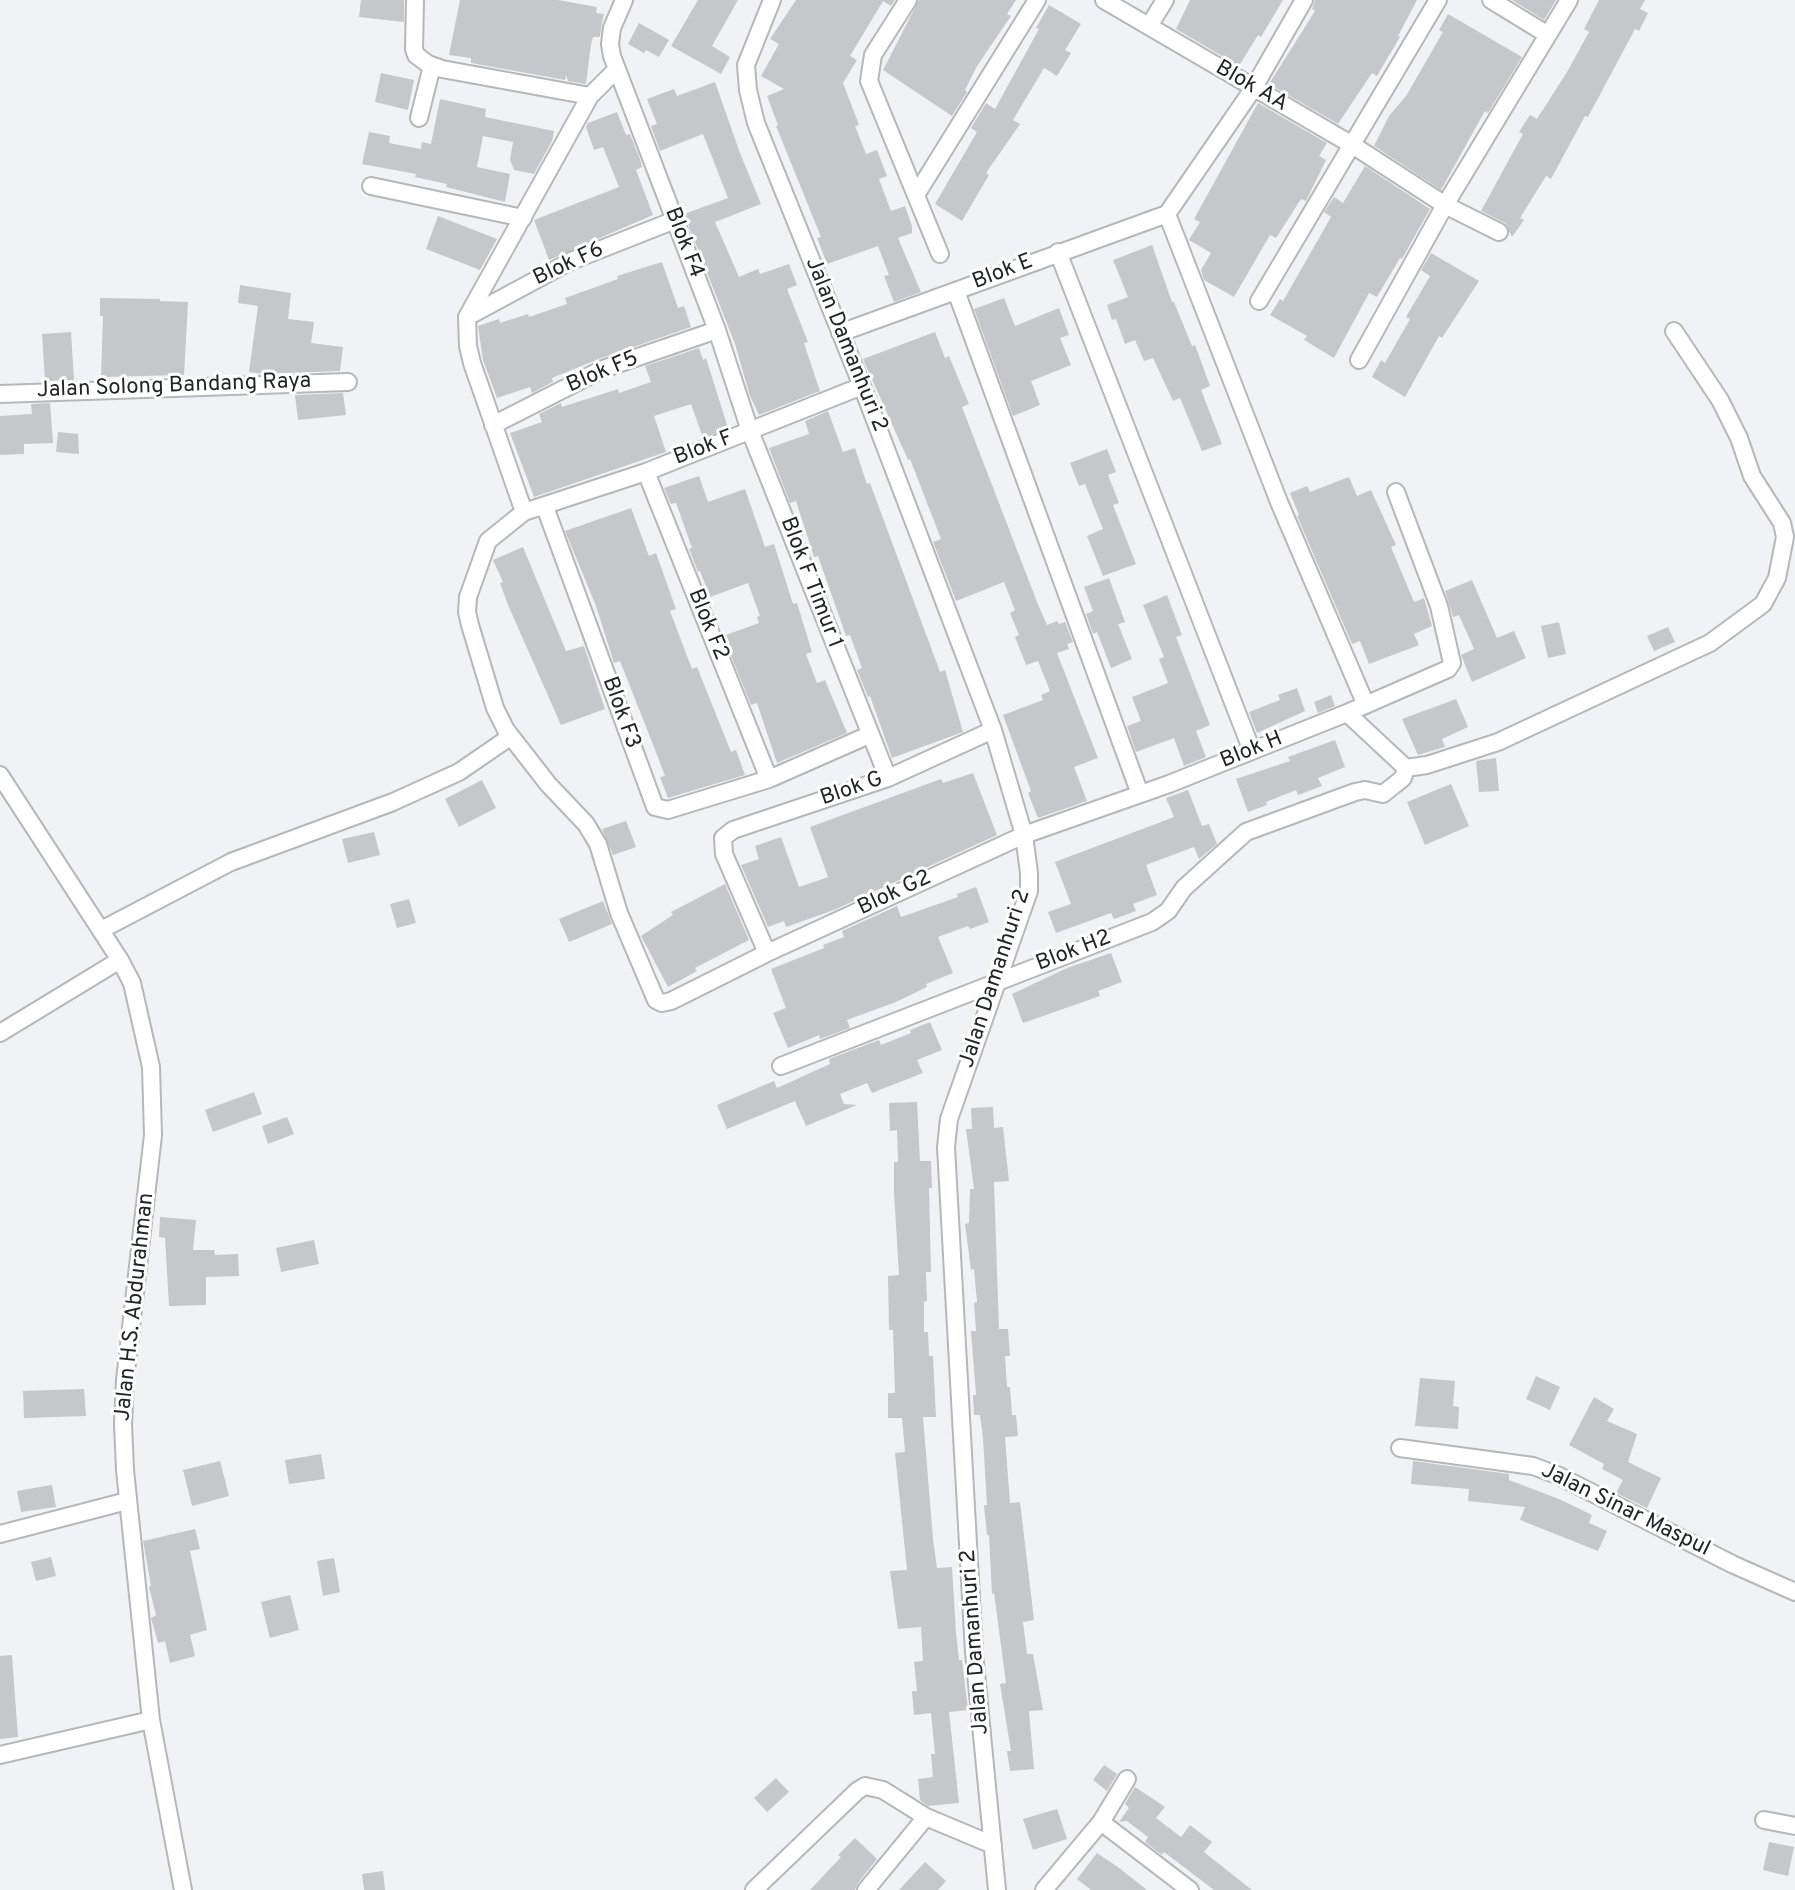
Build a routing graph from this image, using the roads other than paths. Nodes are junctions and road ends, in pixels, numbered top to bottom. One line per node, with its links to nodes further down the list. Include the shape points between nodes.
1 (415, 0): 15 (street, via 414,49)
2 (624, 0): 14 (street, via 612,28)
3 (772, 0): 34 (street, Jalan Damanhuri 2, via 746,65 748,90 756,123)
4 (908, 0): 21 (street, via 873,55 869,81)
5 (1037, 0): 21 (street)
6 (1104, 0): 12 (street, Blok AA)
7 (1165, 0): 12 (street)
8 (1304, 0): 16 (street)
9 (1438, 0): 19 (street)
10 (1491, 0): 13 (street)
11 (1569, 0): 13 (street)
12 (1149, 26): 16 (street, Blok AA)
13 (1548, 35): 22 (street)
14 (615, 63): 17 (street); 25 (street, Blok F4)
15 (432, 66): 17 (street); 18 (street)
16 (1253, 89): 19 (street, Blok AA); 23 (street)
17 (590, 96): 24 (street)
18 (419, 118)
19 (1354, 146): 22 (street, Blok AA); 30 (street)
20 (371, 186): 24 (street)
21 (916, 195): 28 (street)
22 (1445, 205): 26 (street, Blok AA); 35 (street)
23 (1167, 214): 27 (street, Blok E); 45 (street, via 1279,502)
24 (523, 218): 31 (street)
25 (675, 220): 31 (street, Blok F6, via 571,261); 32 (street, Blok F4)
26 (1499, 232)
27 (1058, 252): 29 (street, Blok E); 50 (street)
28 (940, 254)
29 (956, 291): 34 (street, Blok E); 55 (street)
30 (1259, 301)
31 (467, 317): 39 (street, via 468,346)
32 (717, 330): 39 (street, Blok F5, via 603,369); 40 (street, Blok F4)
33 (1674, 331): 51 (street, via 1720,400 1752,476 1782,523 1785,537 1768,598 1710,643 1564,712 1498,742)
34 (840, 333): 37 (street, Jalan Damanhuri 2)
35 (1359, 360)
36 (348, 382): 38 (street, Jalan Solong Bandang Raya)
37 (862, 386): 40 (street, Blok F); 47 (street, Jalan Damanhuri 2)
38 (0, 394)
39 (493, 425): 44 (street)
40 (750, 431): 41 (street, Blok F); 48 (street, Blok F Timur 1)
41 (646, 472): 43 (street, Blok F); 54 (street, Blok F2)
42 (1396, 492): 45 (street, Blok H, via 1430,580 1452,663)
43 (545, 507): 44 (street, Blok F); 54 (street, Blok F3, via 655,807 668,810)
44 (524, 512): 49 (street, via 488,541 467,612 495,708)
45 (1366, 705): 46 (street, Blok H)
46 (1347, 713): 50 (street, Blok H); 51 (street)
47 (993, 730): 53 (street, Blok G); 56 (street, Jalan Damanhuri 2)
48 (869, 735): 53 (street, Blok F Timur 1); 54 (street)
49 (510, 737): 57 (street, via 446,778 231,862); 58 (street, Blok G2, via 598,844 619,913 656,1000 671,1001)
50 (1252, 751): 55 (street, Blok H)
51 (1406, 768): 60 (street, Blok H2, via 1403,778 1383,794 1355,792 1246,832 1152,922)
52 (0, 775): 57 (street, Jalan H.S. Abdurahman)
53 (888, 778): 58 (street, Blok G, via 733,830 723,838 724,854)
54 (769, 779)
55 (1140, 794): 56 (street, Blok H)
56 (1024, 835): 58 (street, Blok G2); 60 (street, Jalan Damanhuri 2, via 1029,891)
57 (99, 927): 59 (street, Jalan H.S. Abdurahman)
58 (767, 953)
59 (120, 960): 61 (street); 64 (street, Jalan H.S. Abdurahman, via 132,983 151,1067 153,1135 125,1380)
60 (997, 983): 62 (street, Blok H2); 74 (street, Jalan Damanhuri 2, via 949,1119 946,1147 974,1652)
61 (0, 1033)
62 (781, 1066)
63 (1400, 1448): 66 (street, Jalan Sinar Maspul, via 1533,1466)
64 (127, 1501): 65 (street); 67 (street, Jalan H.S. Abdurahman)
65 (0, 1534)
66 (1795, 1592)
67 (151, 1720): 68 (street); 75 (street, Jalan H.S. Abdurahman)
68 (0, 1755)
69 (1127, 1779): 72 (street)
70 (926, 1817): 74 (street); 76 (street, via 883,1790 865,1786); 77 (street)
71 (1764, 1820): 73 (street)
72 (1101, 1822): 79 (street); 80 (street)
73 (1795, 1826)
74 (993, 1845): 78 (street, Jalan Damanhuri 2)
75 (183, 1890)
76 (754, 1890)
77 (866, 1890)
78 (997, 1890)
79 (1044, 1890)
80 (1190, 1890)

